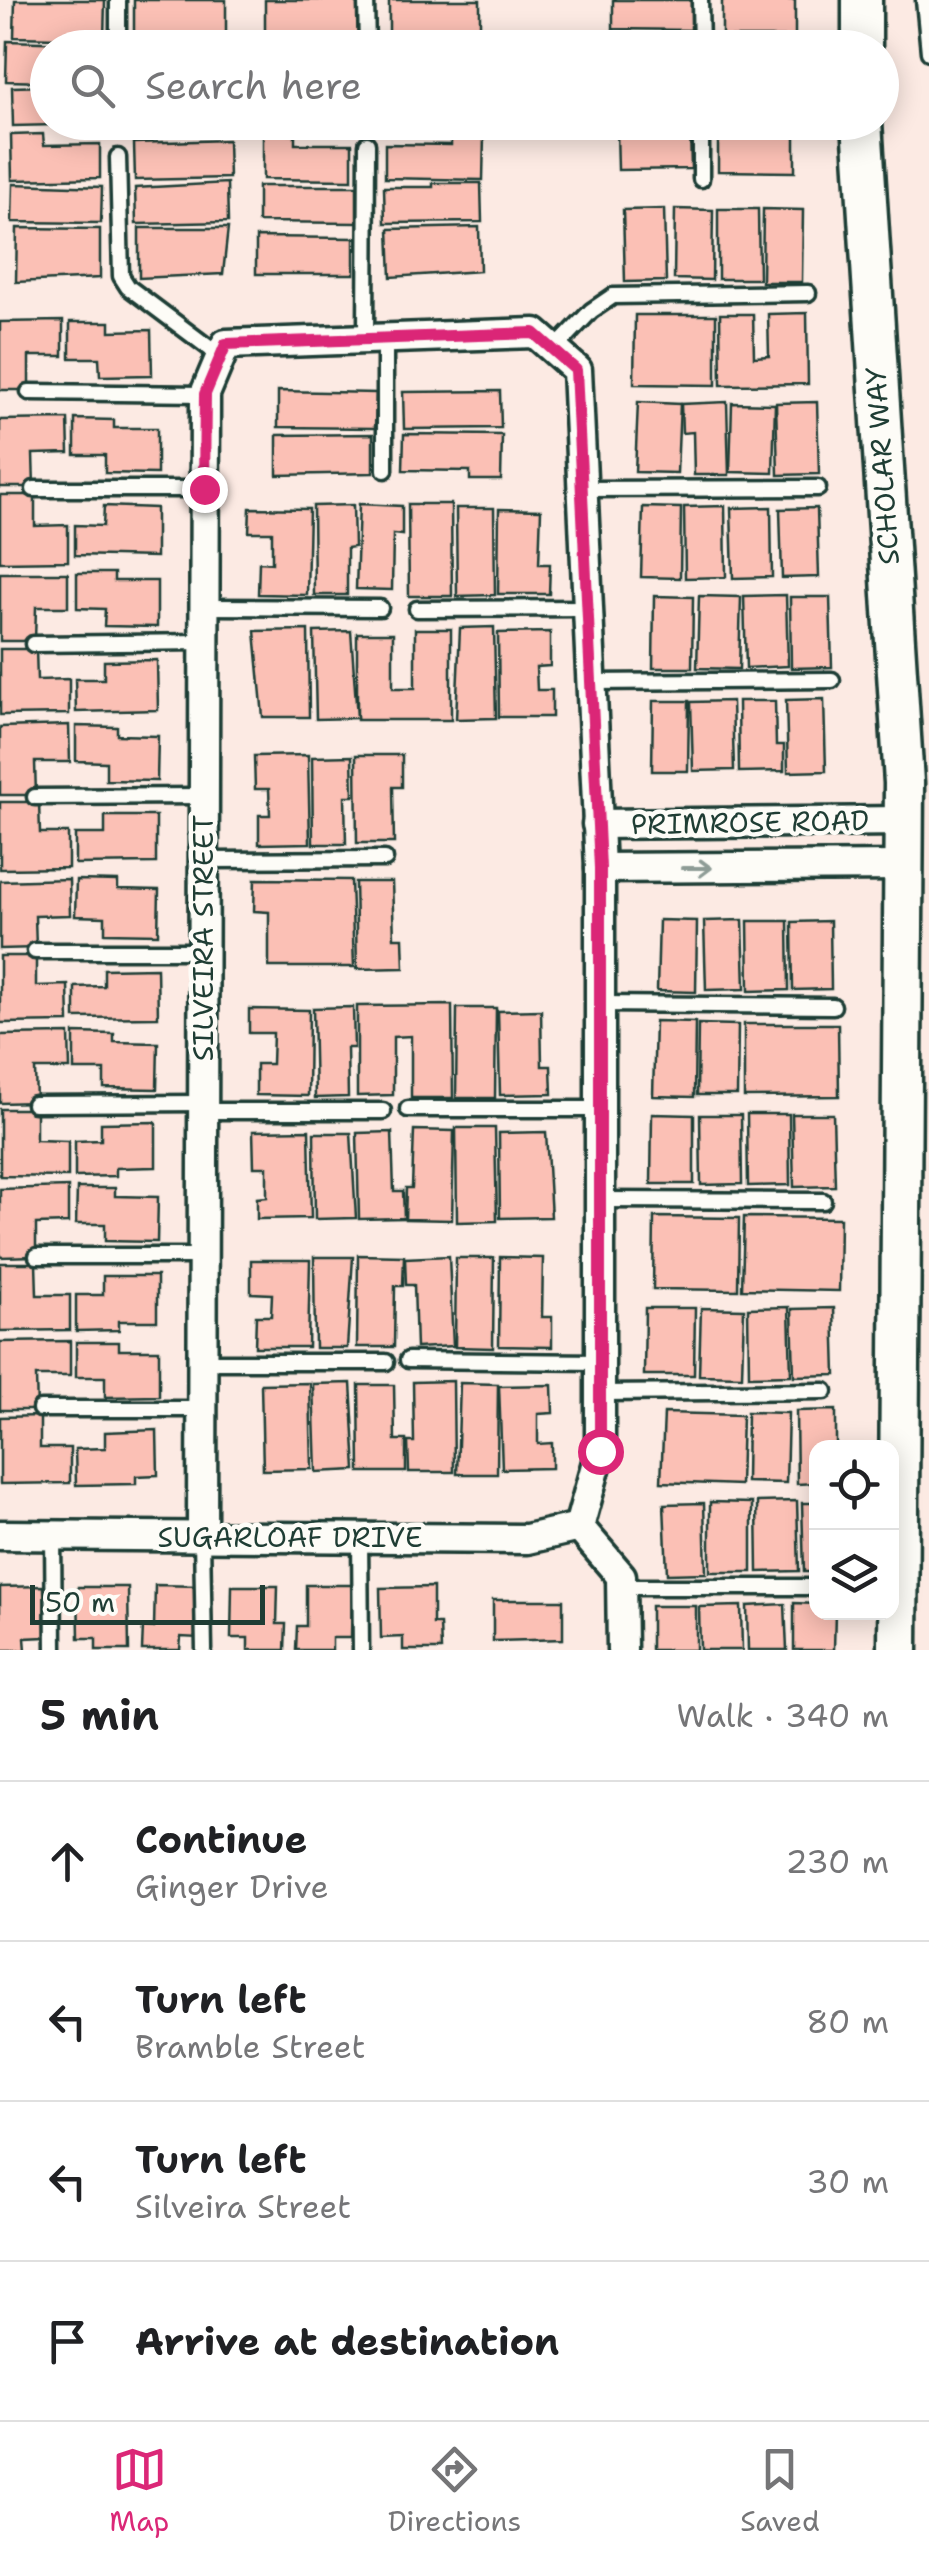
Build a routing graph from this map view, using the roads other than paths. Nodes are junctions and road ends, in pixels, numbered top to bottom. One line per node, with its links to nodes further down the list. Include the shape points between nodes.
1 (118, 0): 6 (lane)
2 (366, 0): 7 (lane)
3 (700, 0): 8 (lane)
4 (862, 0): 9 (street)
5 (924, 0): 10 (lane)
6 (118, 30)
7 (367, 30)
8 (701, 30)
9 (862, 30)
10 (929, 52)
11 (701, 140): 15 (lane)
12 (863, 140): 37 (street, SCHOLAR WAY)
13 (367, 144): 17 (lane)
14 (118, 156): 18 (lane, via 121,276)
15 (701, 179)
16 (808, 293): 19 (lane, via 614,296)
17 (375, 336): 18 (street); 19 (street, via 534,333); 22 (lane)
18 (223, 350): 21 (street, SILVEIRA STREET)
19 (554, 350): 26 (street, via 576,370)
20 (28, 392): 21 (lane)
21 (205, 394): 25 (street, SILVEIRA STREET)
22 (385, 470)
23 (818, 488): 26 (lane)
24 (34, 489): 25 (lane)
25 (204, 489): 27 (street, SILVEIRA STREET)
26 (582, 489): 29 (street)
27 (204, 607): 28 (lane); 31 (street, SILVEIRA STREET)
28 (380, 608)
29 (588, 608): 30 (lane); 34 (street)
30 (417, 610)
31 (204, 642): 32 (lane); 35 (street, SILVEIRA STREET)
32 (33, 644)
33 (832, 680): 34 (lane)
34 (591, 682): 38 (street)
35 (203, 796): 36 (lane); 40 (street, SILVEIRA STREET)
36 (35, 797)
37 (904, 820): 38 (street, PRIMROSE ROAD); 41 (street, SCHOLAR WAY)
38 (597, 824): 42 (street)
39 (385, 859): 40 (lane)
40 (203, 860): 43 (street, SILVEIRA STREET)
41 (904, 866): 42 (street, PRIMROSE ROAD, one-way to 41); 75 (street, SCHOLAR WAY)
42 (600, 868): 45 (street)
43 (203, 950): 44 (lane); 48 (street, SILVEIRA STREET)
44 (35, 951)
45 (600, 1004): 46 (lane); 50 (street)
46 (832, 1006)
47 (34, 1104): 48 (lane)
48 (203, 1107): 51 (lane); 55 (street, SILVEIRA STREET)
49 (408, 1108): 50 (lane)
50 (600, 1109): 52 (street)
51 (383, 1111)
52 (600, 1200): 53 (lane); 59 (street)
53 (824, 1201)
54 (37, 1256): 55 (lane)
55 (203, 1256): 57 (street, SILVEIRA STREET)
56 (408, 1360): 59 (lane)
57 (203, 1362): 58 (lane); 63 (street, SILVEIRA STREET)
58 (386, 1362)
59 (600, 1362): 60 (street)
60 (600, 1392): 61 (lane); 64 (street, via 600,1451)
61 (825, 1392)
62 (40, 1409): 63 (lane)
63 (202, 1409): 67 (street, SILVEIRA STREET)
64 (579, 1527): 68 (street, SUGARLOAF DRIVE, via 527,1539); 70 (street, via 621,1576)
65 (0, 1534): 66 (street, SUGARLOAF DRIVE)
66 (53, 1535): 67 (street, SUGARLOAF DRIVE); 71 (lane)
67 (202, 1536): 68 (street, SUGARLOAF DRIVE); 72 (lane)
68 (360, 1538): 73 (lane)
69 (809, 1587): 70 (lane)
70 (621, 1588): 74 (street)
71 (54, 1650)
72 (204, 1650)
73 (361, 1650)
74 (622, 1650)
75 (898, 1650)

